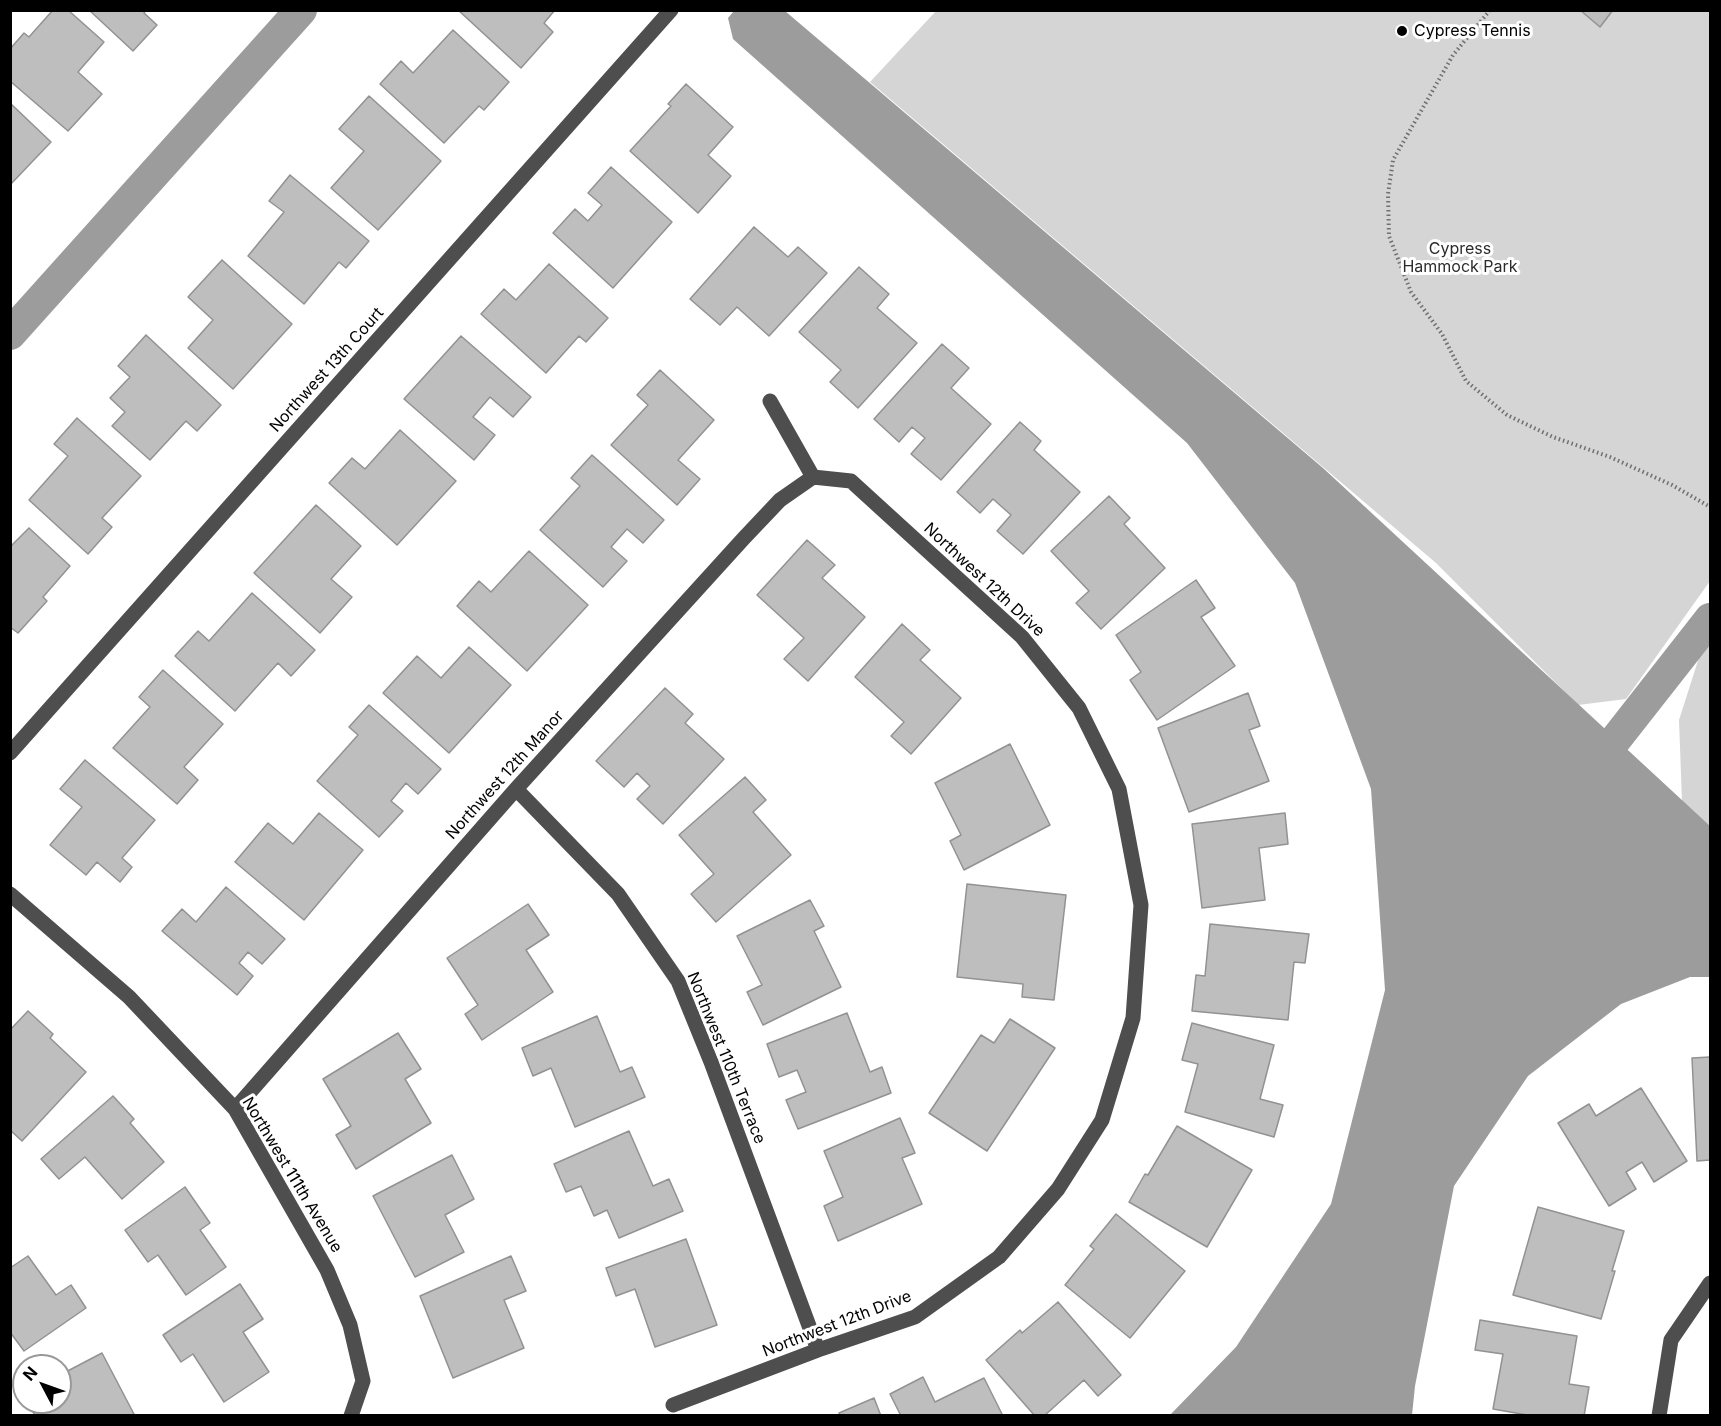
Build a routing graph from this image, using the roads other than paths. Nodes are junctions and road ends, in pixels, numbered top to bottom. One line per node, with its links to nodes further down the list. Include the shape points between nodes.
1 (671, 10): 4 (street, Northwest 13th Court)
2 (770, 401): 3 (street)
3 (813, 477): 5 (street, Northwest 12th Manor, via 780,500 744,537); 9 (street, Northwest 12th Drive, via 851,481 1022,637 1079,708 1119,789 1141,905 1133,1017 1102,1120 1058,1189 999,1257 915,1317)
4 (10, 753)
5 (516, 789): 7 (street, Northwest 12th Manor); 9 (street, Northwest 110th Terrace, via 618,894 678,981)
6 (10, 894): 7 (street, Northwest 111th Avenue, via 129,997)
7 (235, 1109): 11 (street, Northwest 111th Avenue, via 327,1270 350,1325 363,1381)
8 (1710, 1283): 12 (street, via 1671,1340)
9 (818, 1350): 10 (street, Northwest 12th Drive)
10 (673, 1405)
11 (351, 1416)
12 (1659, 1416)

